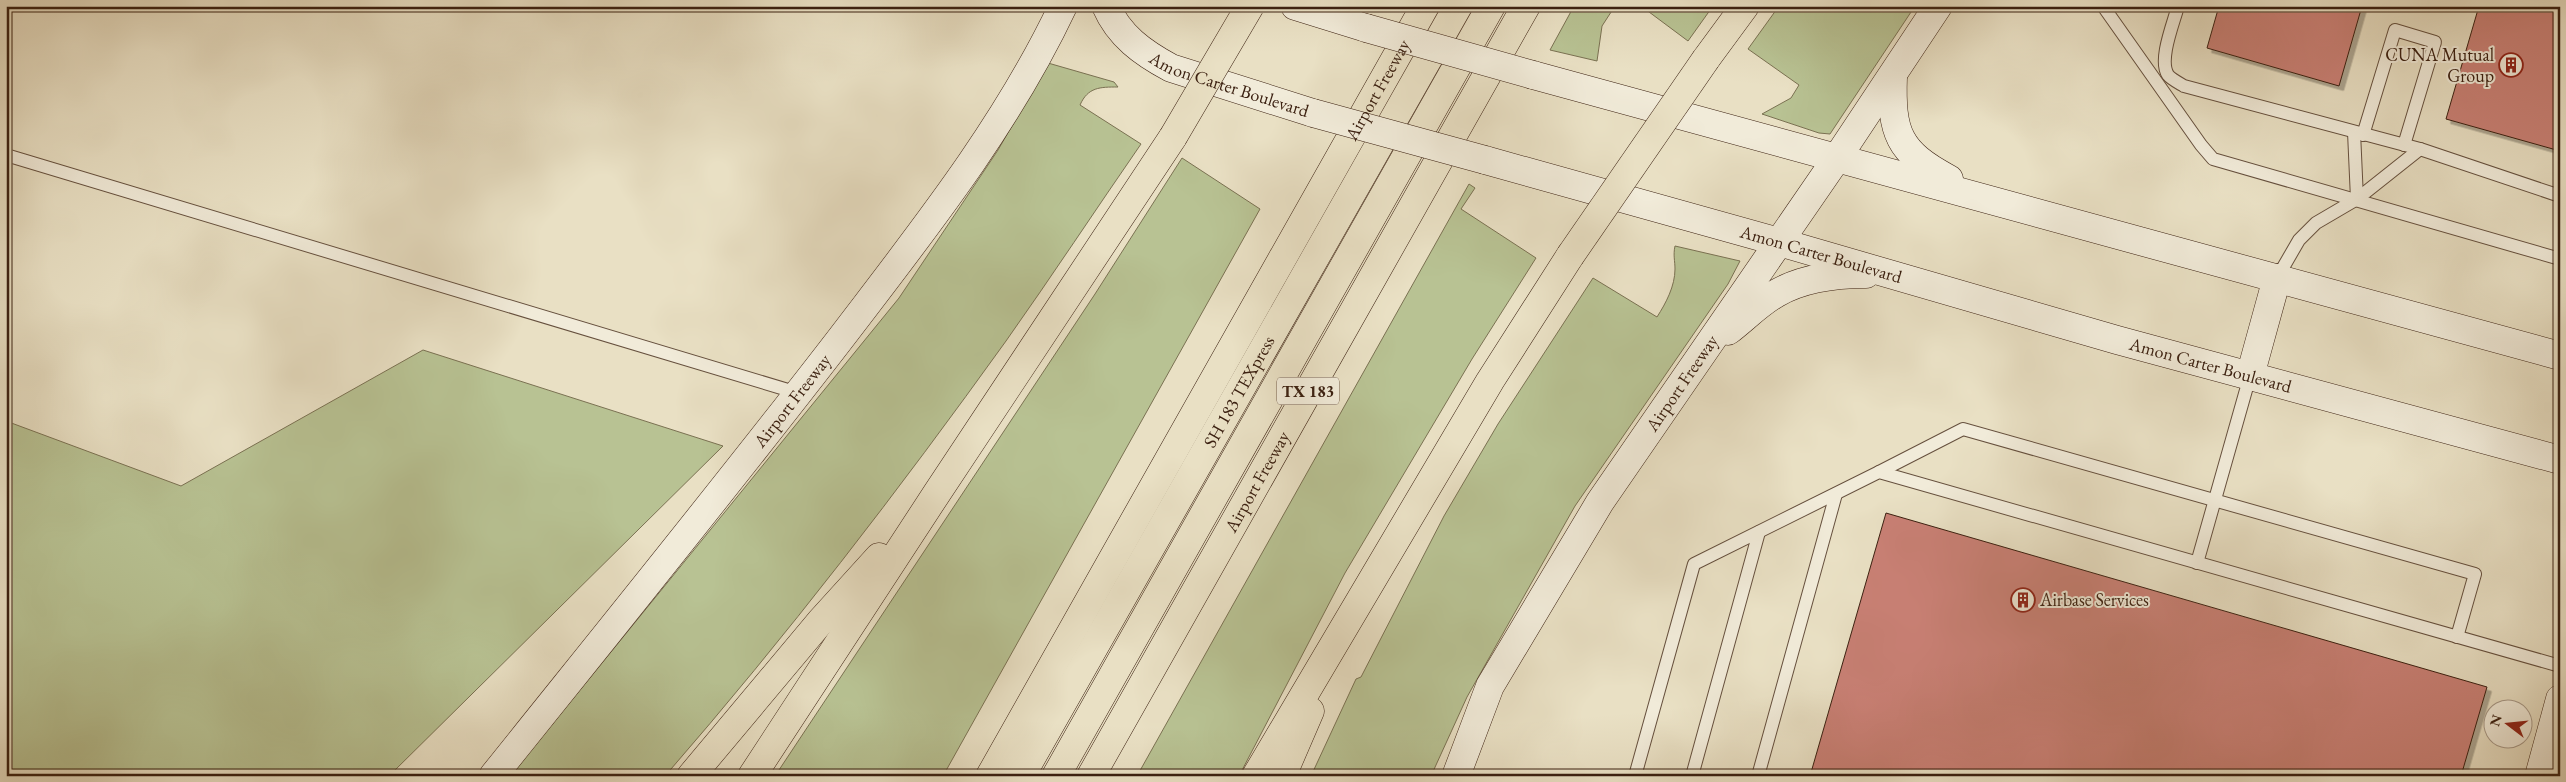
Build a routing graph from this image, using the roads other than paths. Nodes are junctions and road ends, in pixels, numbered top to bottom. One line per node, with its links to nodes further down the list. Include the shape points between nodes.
1 (1063, 6): 29 (street, Airport Freeway, via 1015,95 932,220)
2 (1106, 6): 22 (street, Amon Carter Boulevard, bridge, via 1128,39 1171,68 1313,113)
3 (1250, 6): 32 (highway, bridge, via 1173,137)
4 (1295, 6): 18 (street, bridge)
5 (1425, 6): 44 (highway, Airport Freeway)
6 (1458, 6): 45 (highway, SH 183 TEXpress)
7 (1491, 6): 46 (highway, SH 183 TEXpress)
8 (1526, 6): 47 (highway, Airport Freeway / TX 183)
9 (1745, 6): 35 (highway, bridge, via 1570,256)
10 (1938, 6): 13 (street, Airport Freeway)
11 (2103, 6): 21 (lane, via 2213,159)
12 (2178, 6): 14 (lane, via 2165,55 2164,66 2168,76 2184,86)
13 (1893, 76): 18 (street, Airport Freeway); 19 (street, via 1892,111 1900,141 1926,167)
14 (2358, 134): 15 (lane); 15 (lane, via 2395,30 2435,42); 21 (lane)
15 (2404, 145): 16 (lane)
16 (2420, 149): 20 (lane); 21 (lane)
17 (6, 154): 29 (lane)
18 (1837, 158): 19 (street); 22 (street, Airport Freeway)
19 (1980, 195): 25 (street)
20 (2560, 196)
21 (2357, 199): 23 (lane); 25 (lane, via 2316,223 2299,240)
22 (1779, 242): 24 (street, Amon Carter Boulevard); 26 (street, Airport Freeway)
23 (2560, 259)
24 (1898, 277): 26 (street, via 1842,274 1808,281 1776,293); 28 (street, Amon Carter Boulevard)
25 (2277, 278): 27 (street); 28 (street)
26 (1705, 349): 50 (street, Airport Freeway, via 1600,502 1490,686)
27 (2556, 353)
28 (2250, 376): 30 (street, Amon Carter Boulevard); 34 (lane)
29 (798, 393): 41 (street, Airport Freeway)
30 (2560, 460)
31 (1879, 472): 33 (lane); 34 (lane, via 1964,429); 37 (lane)
32 (937, 492): 42 (highway, via 820,622); 43 (highway)
33 (1836, 494): 36 (lane); 53 (lane)
34 (2215, 500): 37 (lane); 38 (lane, via 2475,574)
35 (1415, 505): 48 (highway); 49 (highway, via 1348,632)
36 (1759, 532): 51 (lane, via 1694,564); 52 (lane)
37 (2197, 563): 38 (lane)
38 (2457, 637): 39 (lane)
39 (2560, 666)
40 (2560, 699): 54 (street)
41 (493, 776)
42 (691, 776)
43 (752, 776)
44 (990, 776)
45 (1021, 776)
46 (1056, 776)
47 (1091, 776)
48 (1256, 776)
49 (1282, 776)
50 (1456, 776)
51 (1635, 776)
52 (1692, 776)
53 (1758, 776)
54 (2538, 776)

